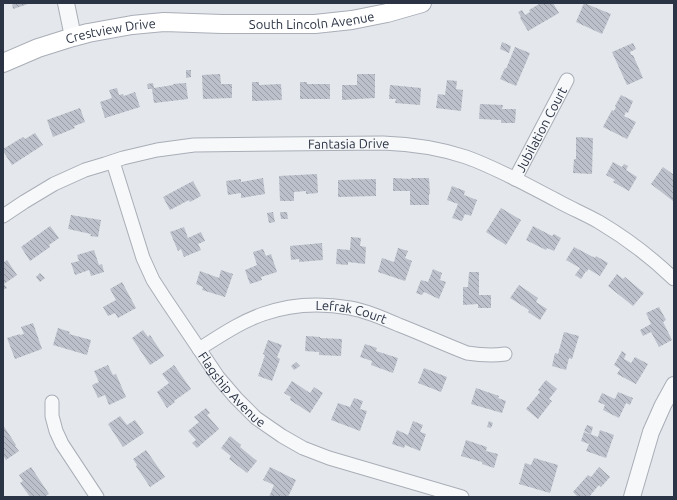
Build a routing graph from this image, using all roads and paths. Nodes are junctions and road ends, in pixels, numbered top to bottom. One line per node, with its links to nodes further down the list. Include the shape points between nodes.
1 (66, 3): 4 (street)
2 (422, 3): 3 (main road, South Lincoln Avenue, via 352,20 315,24)
3 (222, 24): 4 (main road, Crestview Drive, via 164,22 132,25)
4 (73, 37): 5 (main road, Crestview Drive)
5 (3, 63)
6 (567, 80): 8 (street, Jubilation Court)
7 (113, 162): 8 (street, Fantasia Drive, via 157,150 194,145 383,142 409,144 465,157); 9 (street, Fantasia Drive, via 85,170 54,184); 11 (street, Flagship Avenue, via 143,258 153,280)
8 (515, 179): 10 (street, Fantasia Drive, via 599,222 632,244)
9 (3, 216)
10 (674, 279)
11 (199, 349): 12 (street, Lefrak Court, via 243,322 264,314 286,308 326,305 372,314 467,353 482,356); 16 (street, Flagship Avenue, via 236,398 256,418 303,448)
12 (505, 354)
13 (674, 385): 17 (street, via 651,432)
14 (52, 402): 15 (street, via 52,416 62,444)
15 (97, 497)
16 (462, 497)
17 (632, 497)

